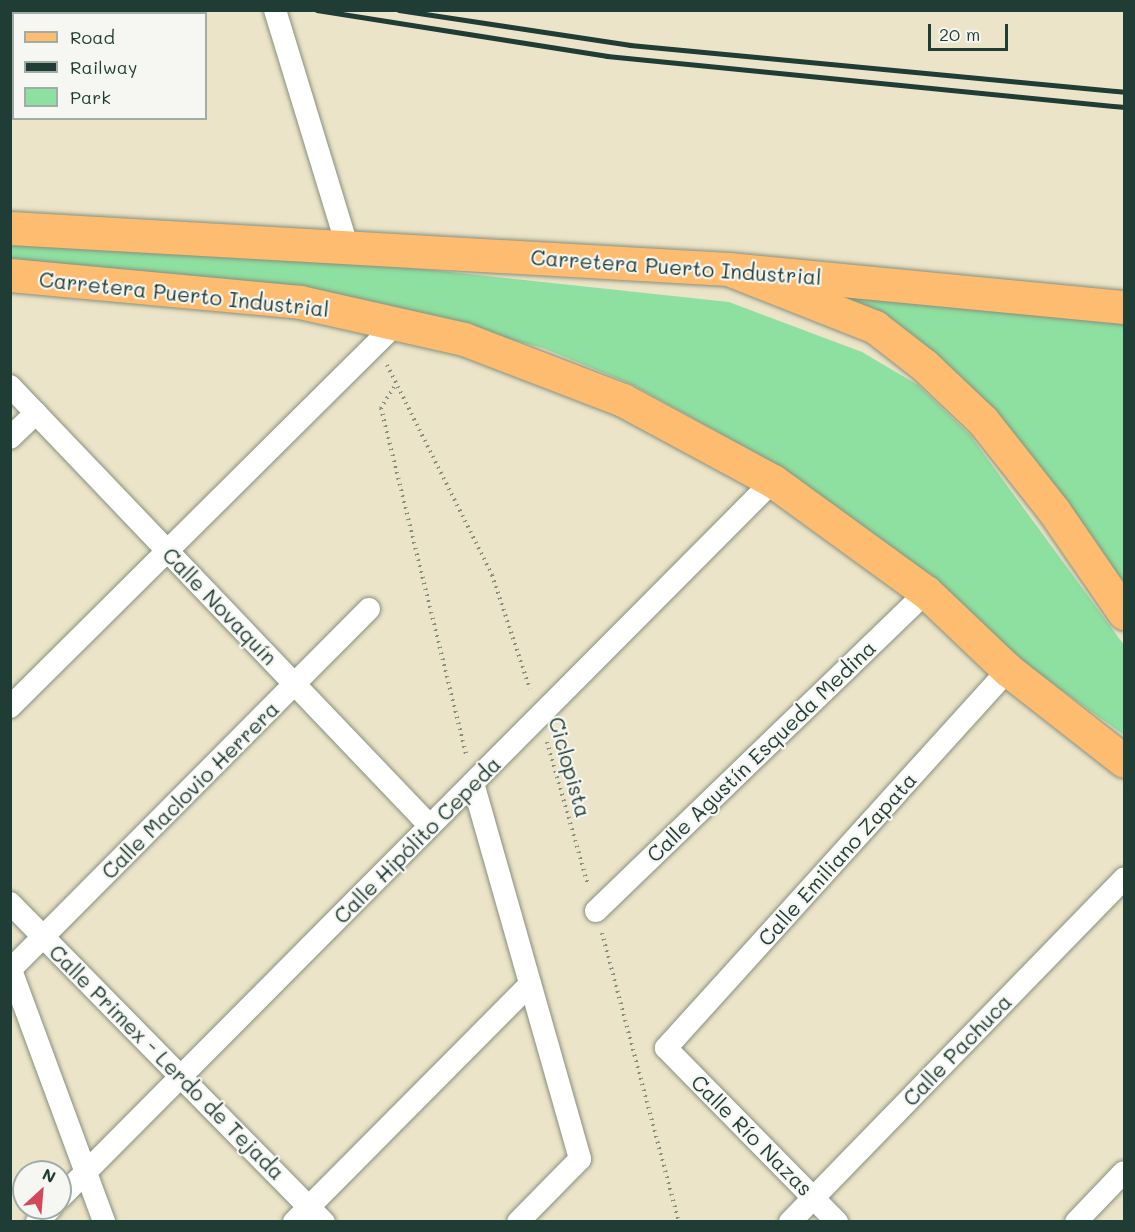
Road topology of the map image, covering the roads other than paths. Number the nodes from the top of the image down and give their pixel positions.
1 (275, 10) edge
2 (10, 228) edge
3 (347, 245) junction
4 (728, 269) junction
5 (10, 275) edge
6 (1125, 307) edge
7 (387, 332) junction
8 (10, 386) edge
9 (36, 413) junction
10 (10, 438) edge
11 (773, 481) junction
12 (168, 551) junction
13 (926, 592) junction
14 (369, 609) dead end
15 (1125, 613) edge
16 (1008, 670) junction
17 (294, 684) junction
18 (10, 707) edge
19 (1125, 761) edge
20 (473, 783) junction
21 (430, 826) junction
22 (1125, 879) edge
23 (10, 903) edge
24 (596, 910) road end
25 (44, 937) junction
26 (11, 970) edge
27 (530, 984) junction
28 (666, 1048) joint
29 (181, 1077) junction
30 (86, 1172) junction
31 (1125, 1172) edge
32 (72, 1186) edge
33 (813, 1198) junction
34 (309, 1216) edge
35 (104, 1221) edge
36 (518, 1221) edge
37 (790, 1221) edge
38 (837, 1221) edge
39 (1076, 1221) edge

1 - 3 street
2 - 3 main road, Carretera Puerto Industrial
3 - 4 main road, Carretera Puerto Industrial
4 - 6 main road, Carretera Puerto Industrial
4 - 15 main road
5 - 7 main road, Carretera Puerto Industrial
7 - 11 main road, Carretera Puerto Industrial
7 - 12 street
8 - 9 street, Calle Novaquín
9 - 10 street
9 - 12 street, Calle Novaquín
11 - 13 main road, Carretera Puerto Industrial
11 - 20 street, Calle Hipólito Cepeda
12 - 17 street, Calle Novaquín
12 - 18 street
13 - 16 main road, Carretera Puerto Industrial
13 - 24 street, Calle Agustín Esqueda Medina
14 - 17 street, Calle Maclovio Herrera
16 - 19 main road, Carretera Puerto Industrial
16 - 28 street, Calle Emiliano Zapata
17 - 21 street, Calle Novaquín
17 - 25 street, Calle Maclovio Herrera
20 - 21 street, Calle Hipólito Cepeda
20 - 27 street
21 - 29 street, Calle Hipólito Cepeda
22 - 33 street, Calle Pachuca
23 - 25 street, Calle Primex - Lerdo de Tejada
25 - 26 street, Calle Maclovio Herrera
25 - 29 street, Calle Primex - Lerdo de Tejada
26 - 30 street
27 - 34 street
27 - 36 street
28 - 33 street, Calle Río Nazas
29 - 30 street, Calle Hipólito Cepeda
29 - 34 street, Calle Primex - Lerdo de Tejada
30 - 32 street, Calle Hipólito Cepeda
30 - 35 street
31 - 39 street
33 - 37 street, Calle Pachuca
33 - 38 street, Calle Río Nazas

